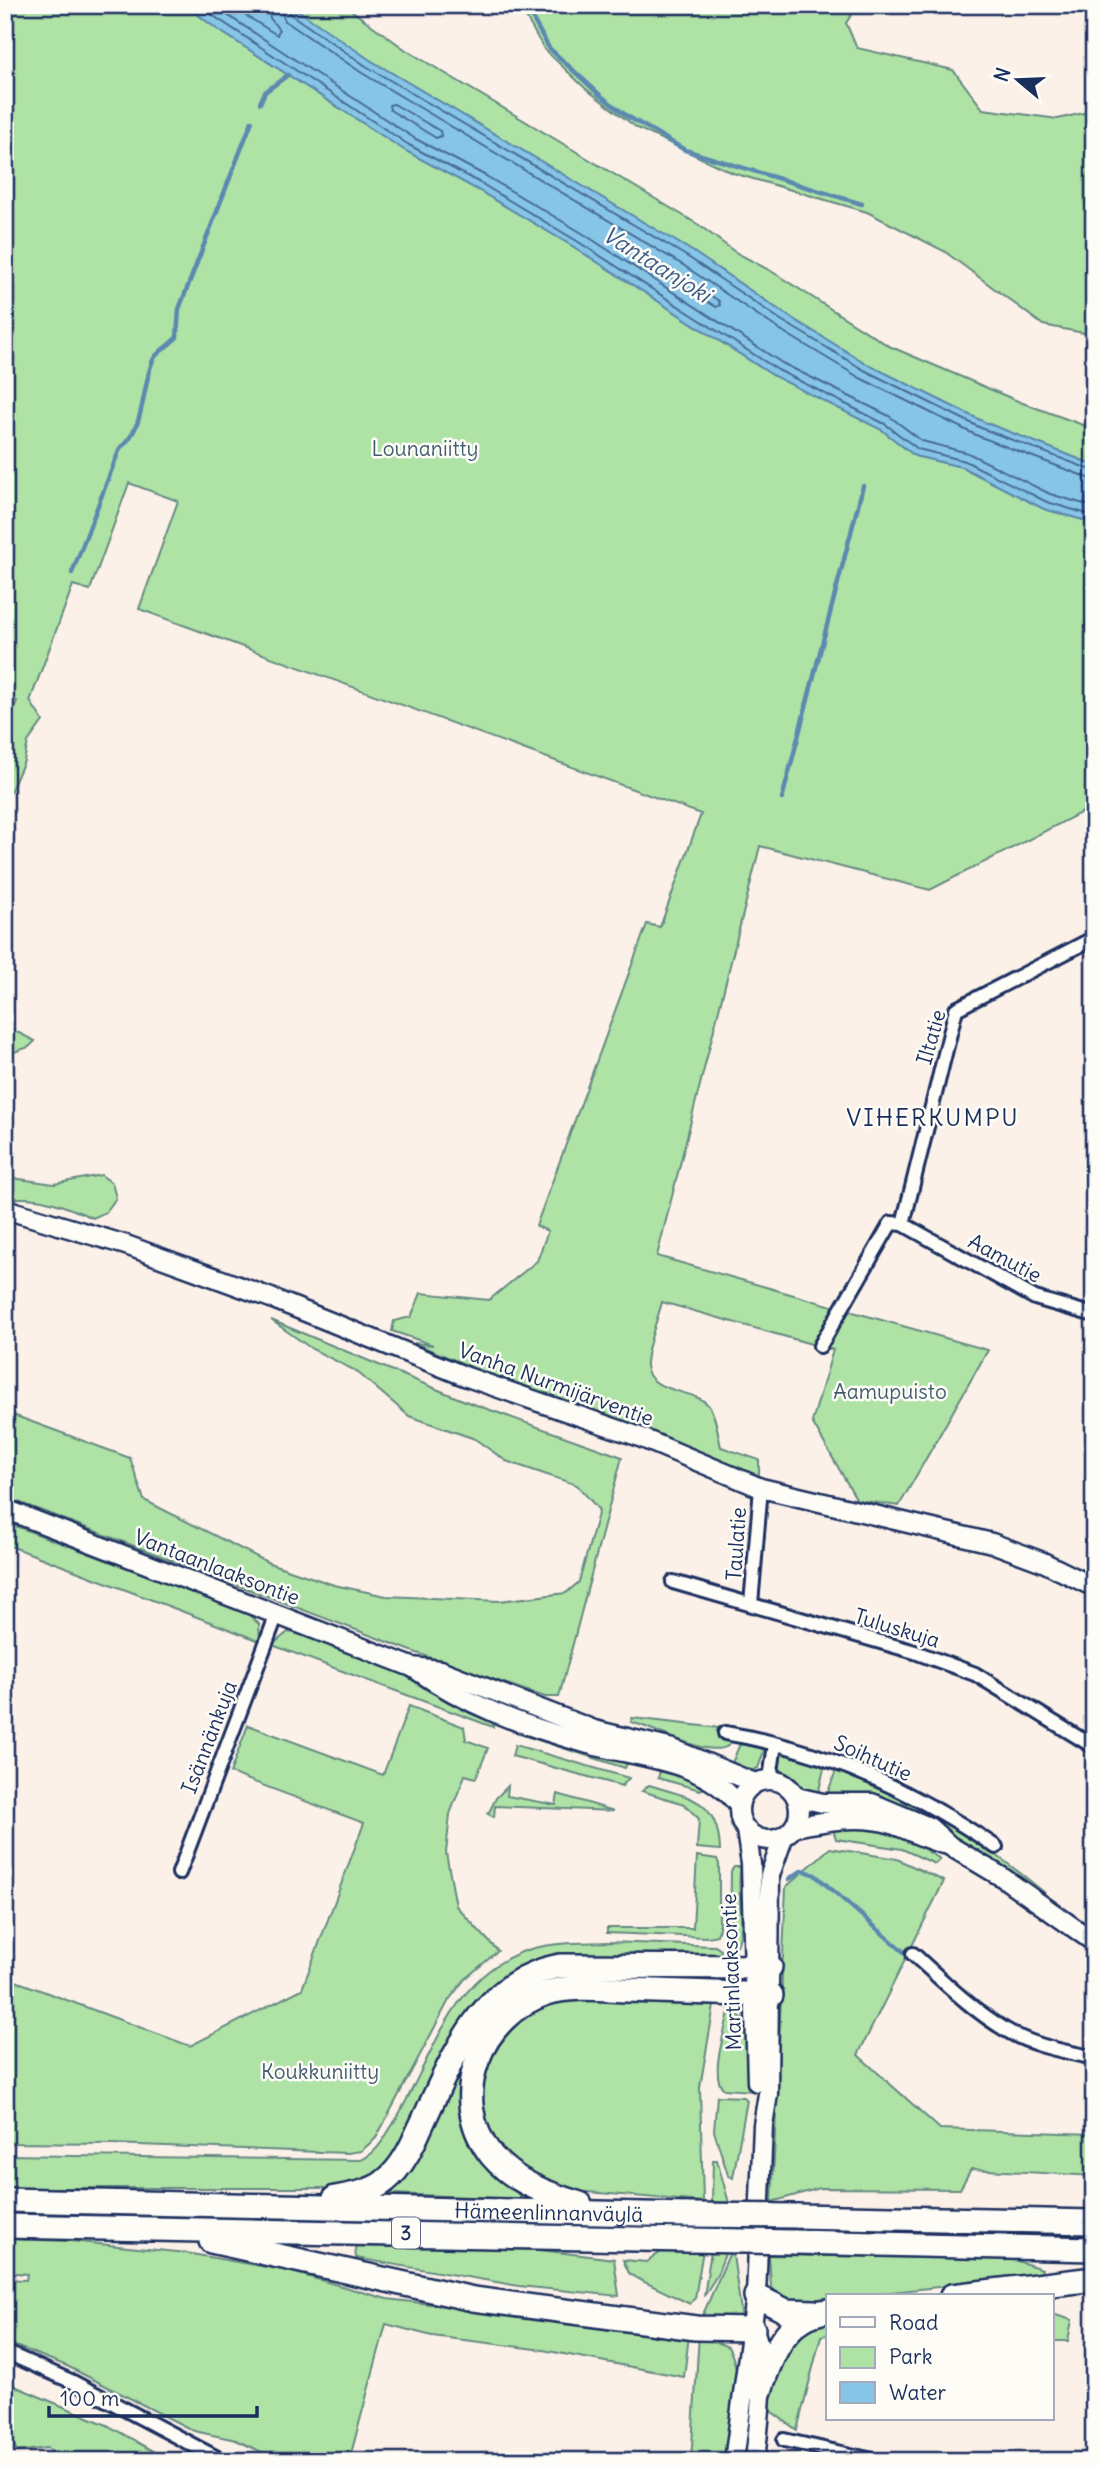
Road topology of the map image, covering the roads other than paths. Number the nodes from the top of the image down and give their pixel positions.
1 (1094, 938) edge
2 (5, 1209) edge
3 (904, 1224) junction
4 (1094, 1315) edge
5 (820, 1346) dead end
6 (761, 1489) junction
7 (5, 1509) edge
8 (673, 1582) dead end
9 (1094, 1587) edge
10 (751, 1604) junction
11 (277, 1614) junction
12 (412, 1667) junction
13 (724, 1733) dead end
14 (775, 1744) junction
15 (1094, 1747) edge
16 (762, 1781) junction
17 (796, 1797) junction
18 (739, 1806) junction
19 (746, 1830) junction
20 (788, 1833) junction
21 (950, 1846) junction
22 (996, 1847) dead end
23 (179, 1873) dead end
24 (1094, 1941) edge
25 (914, 1954) dead end
26 (762, 1967) junction
27 (762, 1995) junction
28 (1094, 2058) edge
29 (5, 2200) edge
30 (273, 2206) junction
31 (621, 2212) junction
32 (1094, 2222) edge
33 (5, 2226) edge
34 (124, 2229) junction
35 (1094, 2249) edge
36 (1094, 2280) edge
37 (970, 2294) edge
38 (756, 2296) junction
39 (821, 2311) edge
40 (752, 2329) junction
41 (5, 2352) edge
42 (760, 2391) junction
43 (784, 2440) dead end
44 (223, 2461) edge
45 (734, 2461) edge
46 (755, 2461) edge
47 (877, 2461) edge

1 - 3 street, Iltatie
2 - 6 main road, Vanha Nurmijärventie
3 - 4 street, Aamutie
3 - 5 street
6 - 9 main road, Vanha Nurmijärventie
6 - 10 street, Taulatie
7 - 11 main road, Vantaanlaaksontie
8 - 10 street, Tuluskuja
10 - 15 street, Tuluskuja
11 - 12 main road, Vantaanlaaksontie
11 - 23 street, Isännänkuja
12 - 16 main road, Vantaanlaaksontie
12 - 18 main road, Vantaanlaaksontie
13 - 14 street, Soihtutie
14 - 16 street
14 - 22 street, Soihtutie
16 - 17 main road
16 - 18 main road
17 - 20 main road
17 - 21 main road
18 - 19 main road
19 - 20 main road
19 - 26 main road, Martinlaaksontie
20 - 21 main road
20 - 26 main road, Martinlaaksontie
21 - 24 main road
25 - 28 street
26 - 27 main road, Martinlaaksontie
26 - 30 highway
27 - 31 highway
27 - 38 main road, Martinlaaksontie
29 - 30 highway, Hämeenlinnanväylä / 3
30 - 31 highway, Hämeenlinnanväylä / 3
31 - 32 highway, Hämeenlinnanväylä / 3, bridge
33 - 34 highway, Hämeenlinnanväylä / 3
34 - 35 highway, Hämeenlinnanväylä / 3, bridge
34 - 40 highway
36 - 37 highway
38 - 39 highway
38 - 40 main road, Martinlaaksontie
39 - 42 highway
40 - 42 main road, Martinlaaksontie
40 - 45 main road, Martinlaaksontie
41 - 44 street
42 - 46 main road, Martinlaaksontie
43 - 47 street

